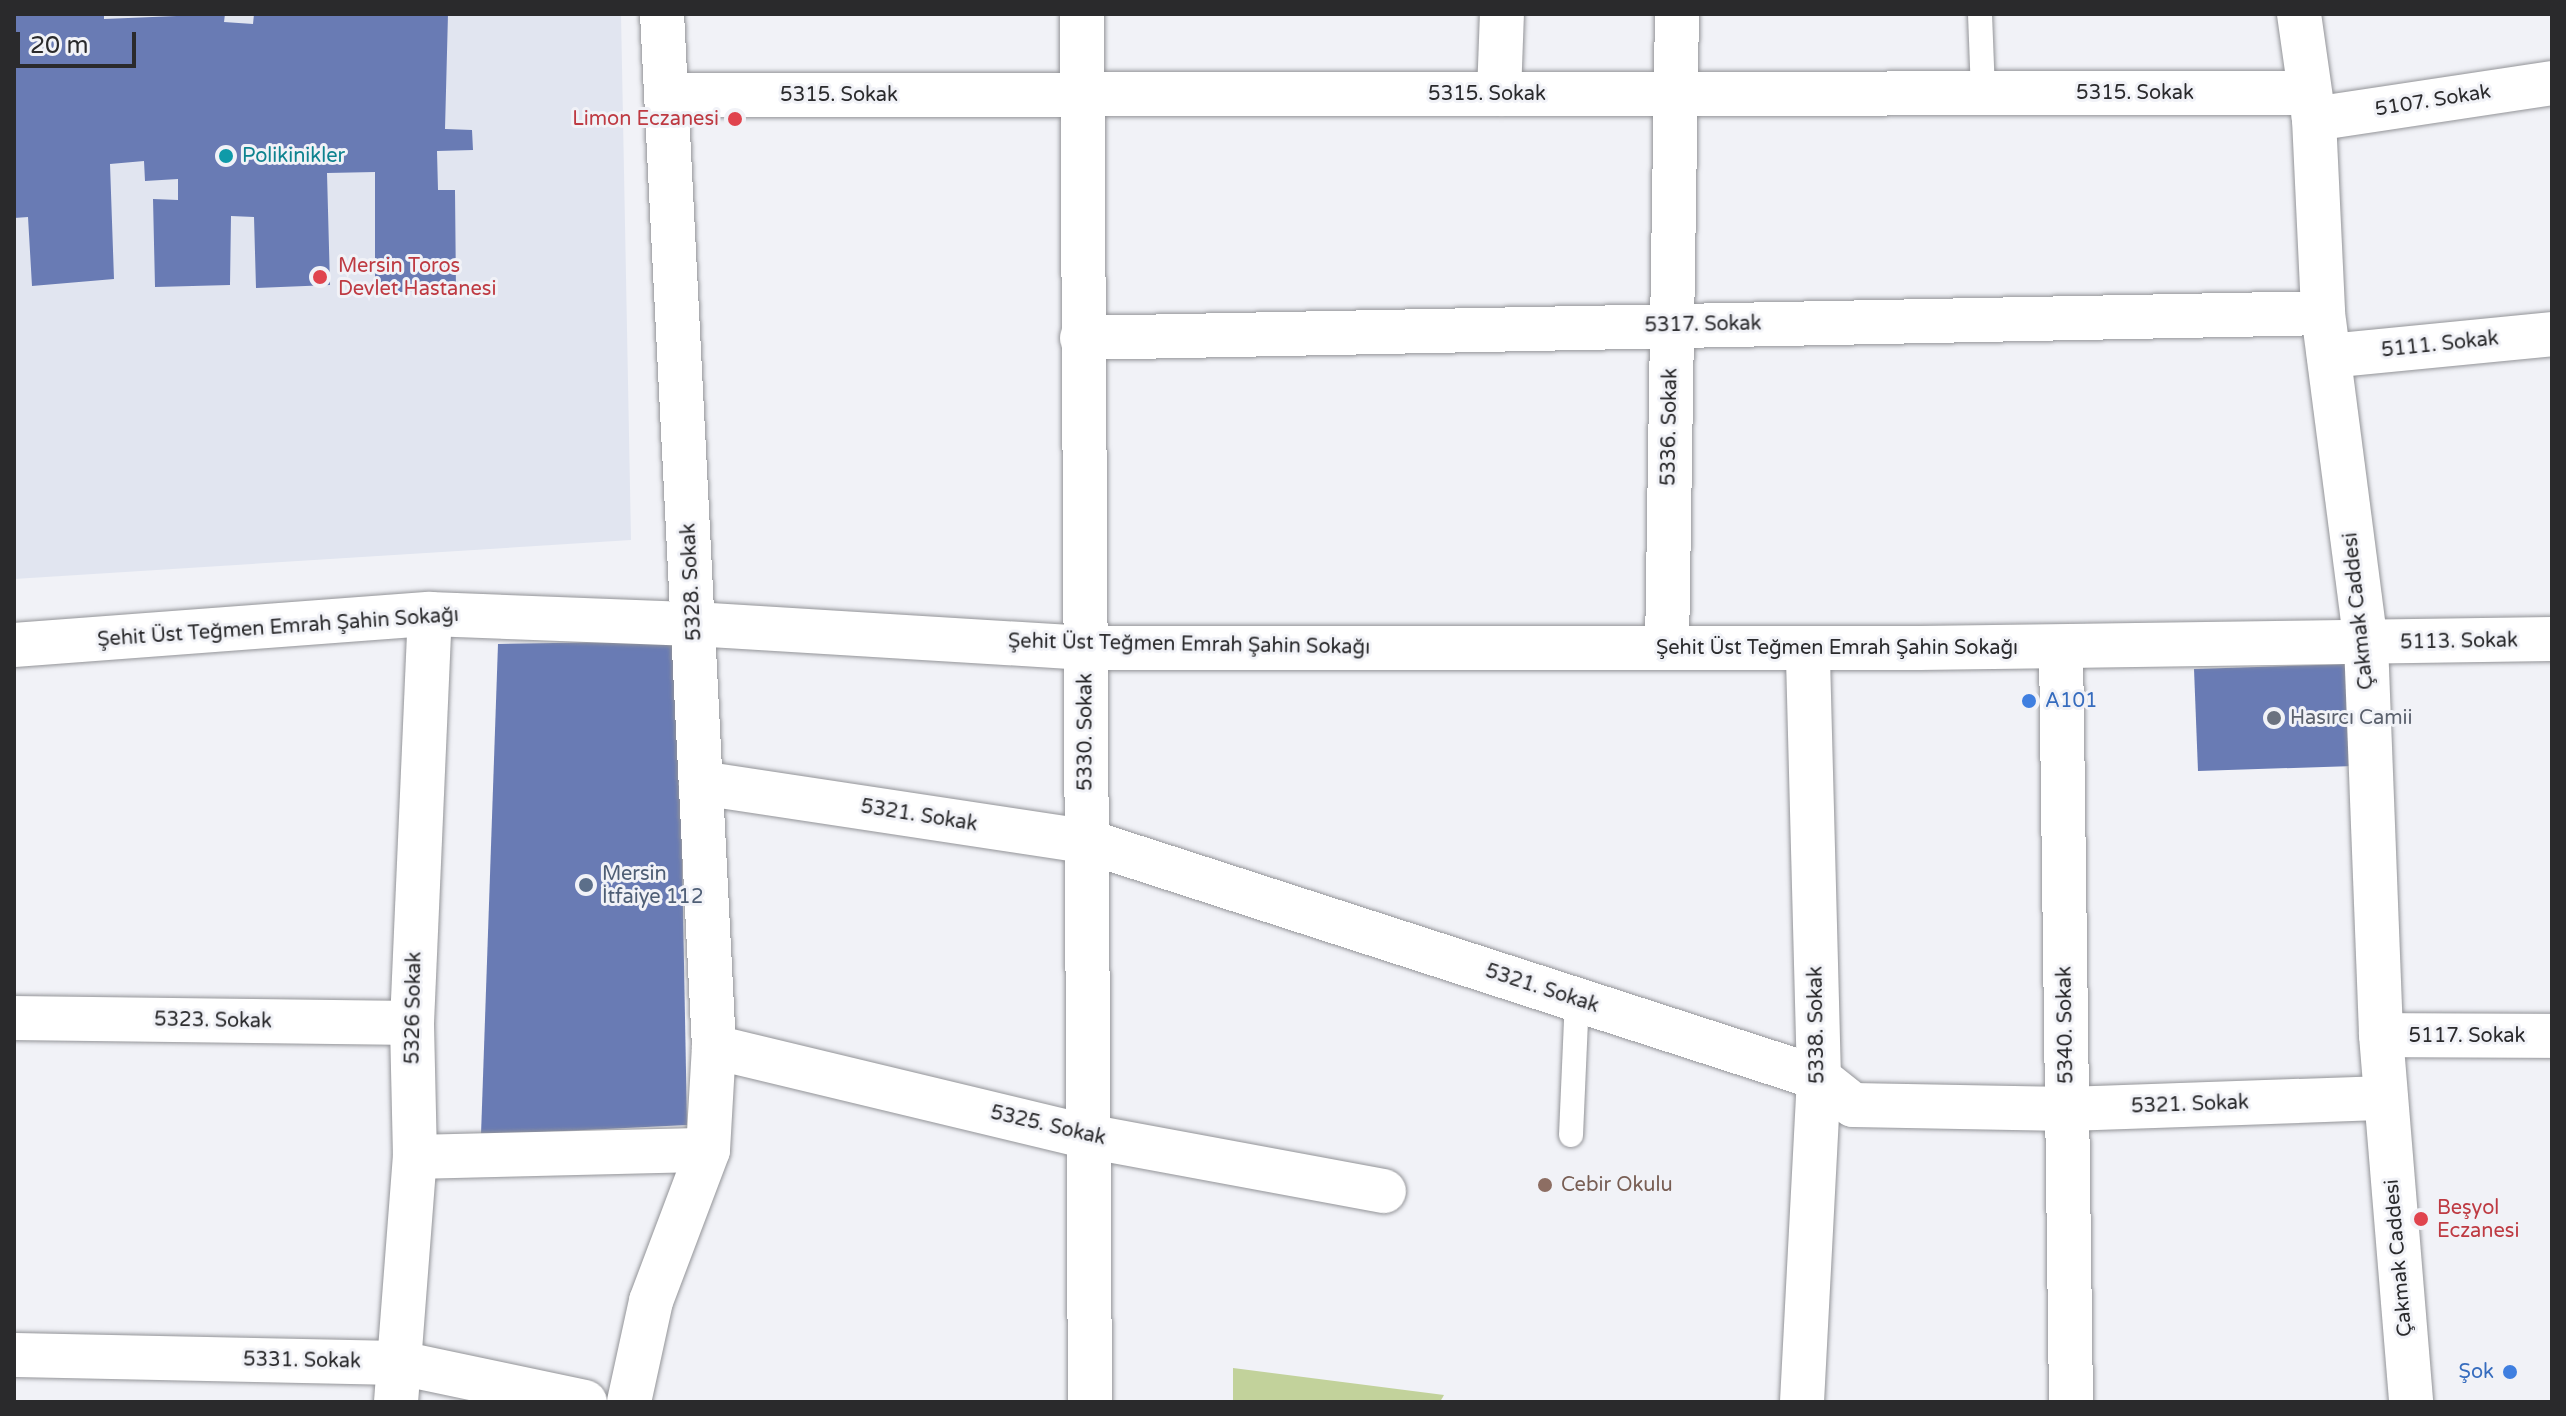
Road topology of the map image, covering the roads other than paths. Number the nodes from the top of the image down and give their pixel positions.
1 (662, 14) edge
2 (1082, 14) edge
3 (1502, 14) edge
4 (1677, 14) edge
5 (1980, 14) edge
6 (2299, 14) edge
7 (2552, 83) edge
8 (1983, 93) junction
9 (1499, 94) junction
10 (1675, 94) junction
11 (666, 95) junction
12 (1080, 95) junction
13 (2312, 106) junction
14 (2323, 313) junction
15 (1672, 326) junction
16 (2552, 334) edge
17 (1082, 338) junction
18 (2329, 356) junction
19 (430, 614) junction
20 (694, 624) junction
21 (2552, 639) edge
22 (2366, 643) junction
23 (14, 645) edge
24 (2061, 647) junction
25 (1086, 648) junction
26 (1667, 648) junction
27 (1808, 648) junction
28 (701, 783) junction
29 (1086, 841) junction
30 (1577, 1000) junction
31 (14, 1018) edge
32 (412, 1023) junction
33 (2381, 1035) junction
34 (2552, 1036) edge
35 (714, 1047) junction
36 (1819, 1078) junction
37 (2386, 1098) junction
38 (2067, 1109) junction
39 (1571, 1135) dead end
40 (1086, 1136) junction
41 (708, 1150) junction
42 (415, 1157) junction
43 (1384, 1191) dead end
44 (14, 1355) edge
45 (398, 1382) edge
46 (585, 1402) edge
47 (629, 1402) edge
48 (1090, 1402) edge
49 (1802, 1402) edge
50 (2071, 1402) edge
51 (2411, 1402) edge

1 - 11 street, 5328. Sokak
2 - 12 street, 5330. Sokak
3 - 9 street
4 - 10 street, 5336. Sokak
5 - 8 lane
6 - 13 street, Çakmak Caddesi
7 - 13 street, 5107. Sokak
8 - 10 street, 5315. Sokak
8 - 13 street, 5315. Sokak
9 - 10 street, 5315. Sokak
9 - 12 street, 5315. Sokak
10 - 15 street, 5336. Sokak
11 - 12 street, 5315. Sokak
11 - 20 street, 5328. Sokak
12 - 17 street, 5330. Sokak
13 - 14 street, Çakmak Caddesi
14 - 15 street, 5317. Sokak
14 - 18 street, Çakmak Caddesi
15 - 17 street, 5317. Sokak
15 - 26 street, 5336. Sokak
16 - 18 street, 5111. Sokak
17 - 25 street, 5330. Sokak
18 - 22 street, Çakmak Caddesi
19 - 20 street, Şehit Üst Teğmen Emrah Şahin Sokağı
19 - 23 street, Şehit Üst Teğmen Emrah Şahin Sokağı
19 - 32 street, 5326 Sokak
20 - 25 street, Şehit Üst Teğmen Emrah Şahin Sokağı
20 - 28 street, 5328. Sokak
21 - 22 street, 5113. Sokak
22 - 24 street, Şehit Üst Teğmen Emrah Şahin Sokağı
22 - 33 street, Çakmak Caddesi
24 - 27 street, Şehit Üst Teğmen Emrah Şahin Sokağı
24 - 38 street, 5340. Sokak
25 - 26 street, Şehit Üst Teğmen Emrah Şahin Sokağı
25 - 29 street, 5330. Sokak
26 - 27 street, Şehit Üst Teğmen Emrah Şahin Sokağı
27 - 36 street, 5338. Sokak
28 - 29 street, 5321. Sokak
28 - 35 street, 5328. Sokak
29 - 30 street, 5321. Sokak
29 - 40 street, 5330. Sokak
30 - 36 street, 5321. Sokak
30 - 39 lane
31 - 32 street, 5323. Sokak
32 - 42 street, 5326 Sokak
33 - 34 street, 5117. Sokak
33 - 37 street, Çakmak Caddesi
35 - 40 street, 5325. Sokak
35 - 41 street, 5328. Sokak
36 - 38 street, 5321. Sokak
36 - 49 street, 5338. Sokak
37 - 38 street, 5321. Sokak
37 - 51 street, Çakmak Caddesi
38 - 50 street, 5340. Sokak
40 - 43 street, 5325. Sokak
40 - 48 street, 5330. Sokak
41 - 42 street
41 - 47 street, 5328. Sokak
42 - 45 street, 5326 Sokak
44 - 45 street, 5331. Sokak
45 - 46 street, 5331. Sokak

